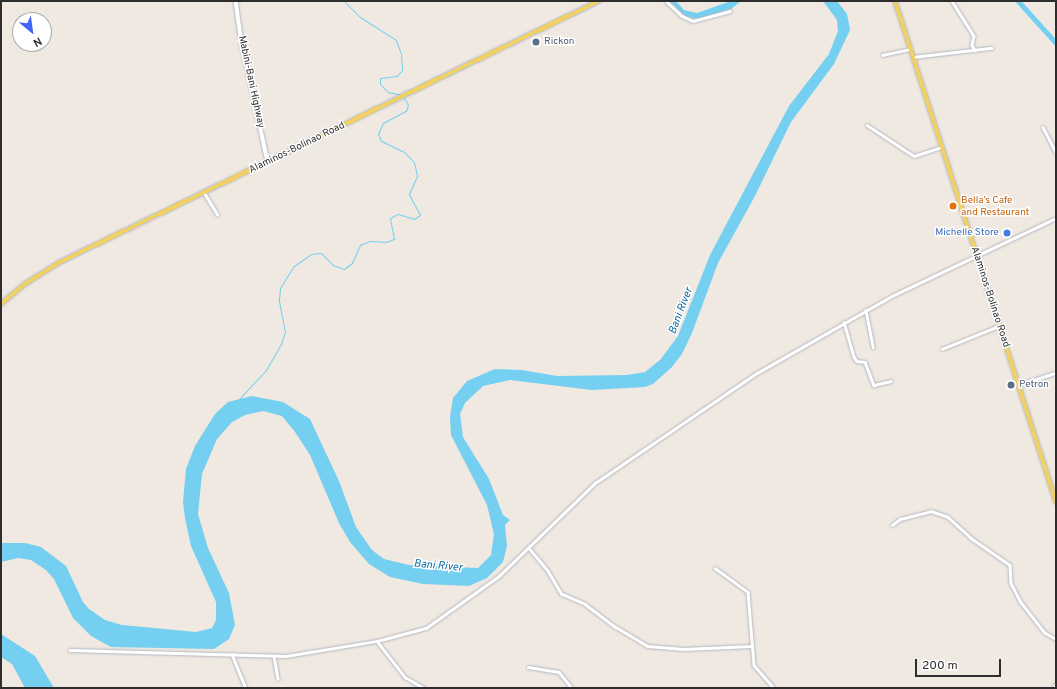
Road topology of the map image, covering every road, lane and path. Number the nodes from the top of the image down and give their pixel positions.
1 (236, 1) edge
2 (599, 1) edge
3 (666, 1) edge
4 (895, 1) edge
5 (952, 1) edge
6 (730, 11) dead end
7 (991, 48) dead end
8 (910, 49) junction
9 (975, 50) junction
10 (882, 56) dead end
11 (912, 57) junction
12 (867, 125) dead end
13 (1043, 127) dead end
14 (942, 147) junction
15 (1056, 152) edge
16 (268, 162) junction
17 (204, 192) junction
18 (217, 214) dead end
19 (1056, 218) edge
20 (977, 256) junction
21 (1, 304) edge
22 (866, 310) junction
23 (844, 322) junction
24 (999, 326) junction
25 (874, 347) dead end
26 (942, 349) dead end
27 (1056, 373) edge
28 (891, 381) dead end
29 (1018, 385) junction
30 (1056, 502) edge
31 (892, 525) dead end
32 (529, 548) junction
33 (714, 568) dead end
34 (1056, 639) edge
35 (377, 641) junction
36 (752, 646) junction
37 (70, 650) dead end
38 (232, 654) junction
39 (274, 656) junction
40 (528, 667) dead end
41 (278, 679) dead end
42 (1056, 684) edge
43 (246, 688) edge
44 (424, 688) edge
45 (572, 688) edge
46 (774, 688) edge
47 (1053, 688) edge

1 - 16 main road, Mabini-Bani Highway
2 - 16 main road, Alaminos-Bolinao Road
3 - 6 street
4 - 8 main road, Alaminos-Bolinao Road
5 - 9 street
7 - 9 street
8 - 10 street
8 - 11 main road, Alaminos-Bolinao Road
9 - 11 street
11 - 14 main road, Alaminos-Bolinao Road
12 - 14 street
13 - 15 street
14 - 20 main road, Alaminos-Bolinao Road
16 - 17 main road, Alaminos-Bolinao Road
17 - 18 street
17 - 21 main road, Alaminos-Bolinao Road
19 - 20 street
20 - 22 street
20 - 24 main road, Alaminos-Bolinao Road
22 - 23 street
22 - 25 street
23 - 28 street
23 - 32 street
24 - 26 street
24 - 29 main road, Alaminos-Bolinao Road
27 - 29 street
29 - 30 main road, Alaminos-Bolinao Road
31 - 34 street
32 - 35 street
32 - 36 street
33 - 36 street
35 - 39 street
35 - 44 street
36 - 46 street
37 - 38 street
38 - 39 street
38 - 43 street
39 - 41 street
40 - 45 street
42 - 47 street

